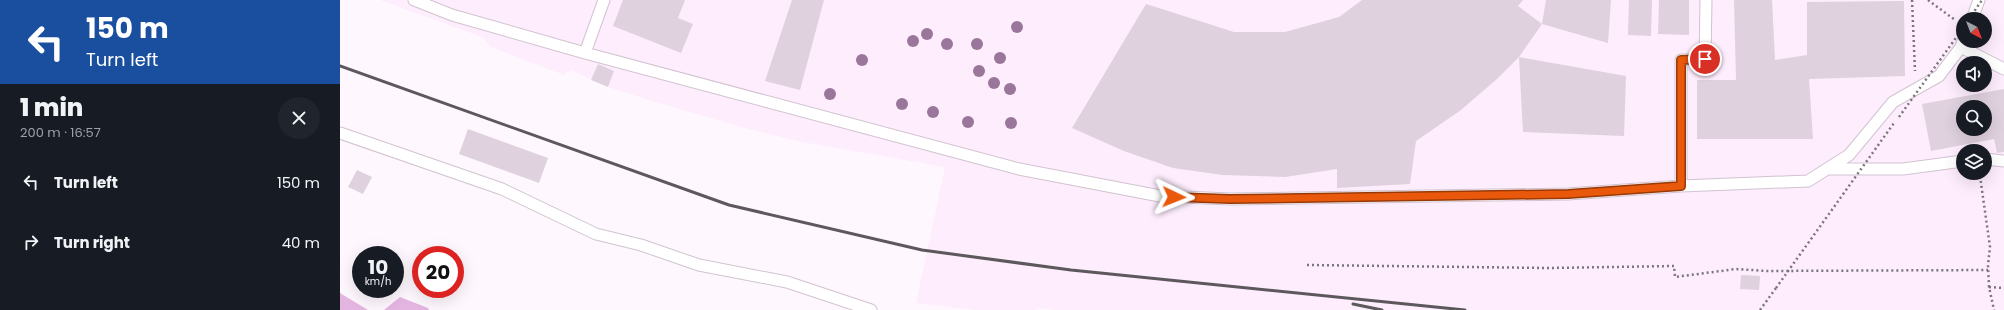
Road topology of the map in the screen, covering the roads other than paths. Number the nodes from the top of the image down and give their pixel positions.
1 (414, 0) edge
2 (604, 0) edge
3 (1706, 0) edge
4 (1980, 0) edge
5 (1974, 12) edge
6 (1959, 48) edge
7 (1969, 48) edge
8 (585, 53) junction
9 (2004, 69) edge
10 (340, 133) edge
11 (1992, 160) edge
12 (2004, 161) edge
13 (1956, 162) edge
14 (1827, 169) junction
15 (1681, 186) junction
16 (871, 310) edge

1 - 8 lane
2 - 8 lane
3 - 15 lane
4 - 5 lane
6 - 14 lane
7 - 9 lane
8 - 15 lane
10 - 16 lane
11 - 12 lane
13 - 14 lane
14 - 15 lane

